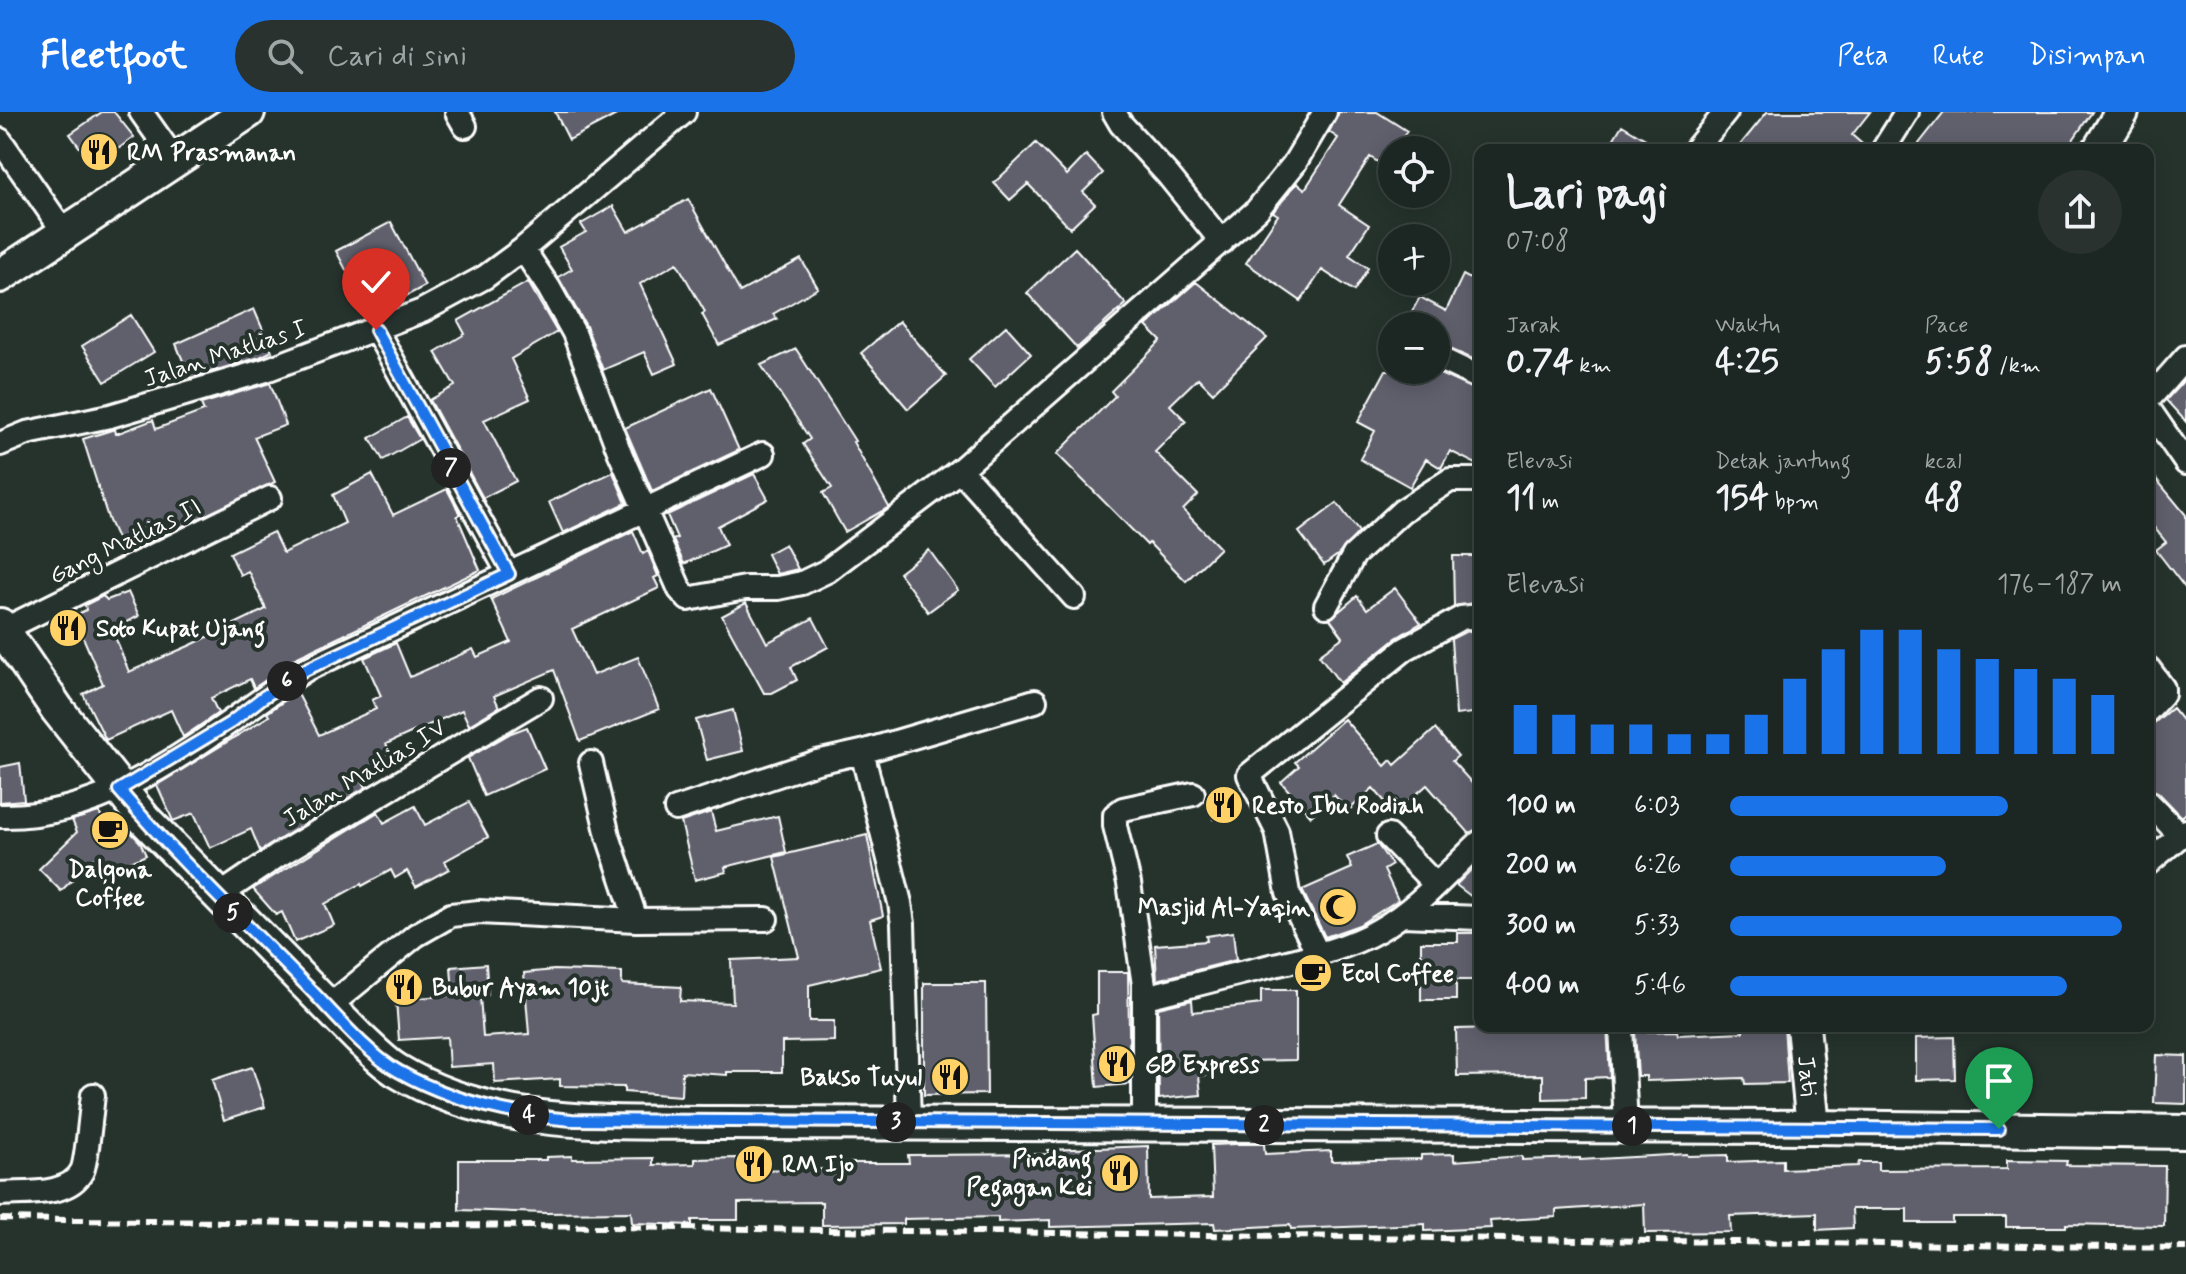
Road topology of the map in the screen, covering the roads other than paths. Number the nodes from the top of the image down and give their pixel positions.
1 (141, 112) edge
2 (248, 112) edge
3 (684, 112) edge
4 (1114, 112) edge
5 (1325, 112) edge
6 (1726, 112) edge
7 (1907, 112) edge
8 (2122, 112) edge
9 (0, 140) edge
10 (1700, 144) edge
11 (1887, 144) edge
12 (2103, 144) edge
13 (175, 160) junction
14 (64, 232) junction
15 (1222, 242) junction
16 (523, 249) junction
17 (0, 276) edge
18 (376, 330) junction
19 (2186, 357) edge
20 (1450, 364) edge
21 (1474, 375) edge
22 (2154, 393) edge
23 (2154, 417) edge
24 (0, 444) edge
25 (763, 454) dead end
26 (2186, 463) edge
27 (960, 470) junction
28 (1474, 480) edge
29 (270, 498) dead end
30 (644, 510) junction
31 (509, 574) junction
32 (1074, 597) dead end
33 (1326, 606) dead end
34 (1474, 617) edge
35 (2, 627) edge
36 (2154, 676) edge
37 (541, 698) dead end
38 (1035, 701) dead end
39 (2154, 704) edge
40 (862, 752) junction
41 (591, 763) dead end
42 (119, 790) junction
43 (1193, 794) dead end
44 (2154, 807) edge
45 (676, 809) dead end
46 (0, 816) edge
47 (2183, 833) edge
48 (1388, 836) dead end
49 (1474, 848) edge
50 (2154, 858) edge
51 (1435, 884) junction
52 (217, 897) junction
53 (1402, 915) junction
54 (1474, 918) edge
55 (766, 919) dead end
56 (636, 920) junction
57 (1318, 954) junction
58 (1145, 997) junction
59 (328, 1007) junction
60 (1621, 1032) edge
61 (1804, 1032) edge
62 (93, 1095) dead end
63 (909, 1122) junction
64 (1144, 1124) junction
65 (1626, 1126) junction
66 (1813, 1127) junction
67 (2186, 1132) edge
68 (0, 1194) edge

1 - 13 street
2 - 13 street
3 - 16 street, Jalan Matlias I
4 - 15 street
5 - 15 street
6 - 10 street
7 - 11 street
8 - 12 street
9 - 14 street
13 - 14 street
14 - 17 street
15 - 27 street
16 - 18 street, Jalan Matlias I
16 - 30 street
18 - 24 street, Jalan Matlias I
18 - 31 street
19 - 22 street
20 - 21 street
23 - 26 street
25 - 30 street
27 - 30 street
27 - 32 street
28 - 33 street
29 - 35 street, Gang Matlias II
30 - 31 street
31 - 42 street
34 - 57 street
35 - 42 street
36 - 39 street
37 - 52 street, Jalan Matlias IV
38 - 40 street
40 - 45 street
40 - 63 street
41 - 56 street
42 - 46 street
42 - 52 street
43 - 58 street
44 - 47 street
47 - 50 street
48 - 51 street
49 - 51 street
51 - 53 street
52 - 59 street
53 - 54 street
53 - 57 street
55 - 56 street
56 - 59 street
57 - 58 street
58 - 64 street
59 - 63 street
60 - 65 street
61 - 66 street, Jati
62 - 68 street
63 - 64 street
64 - 65 street
65 - 66 street
66 - 67 street

